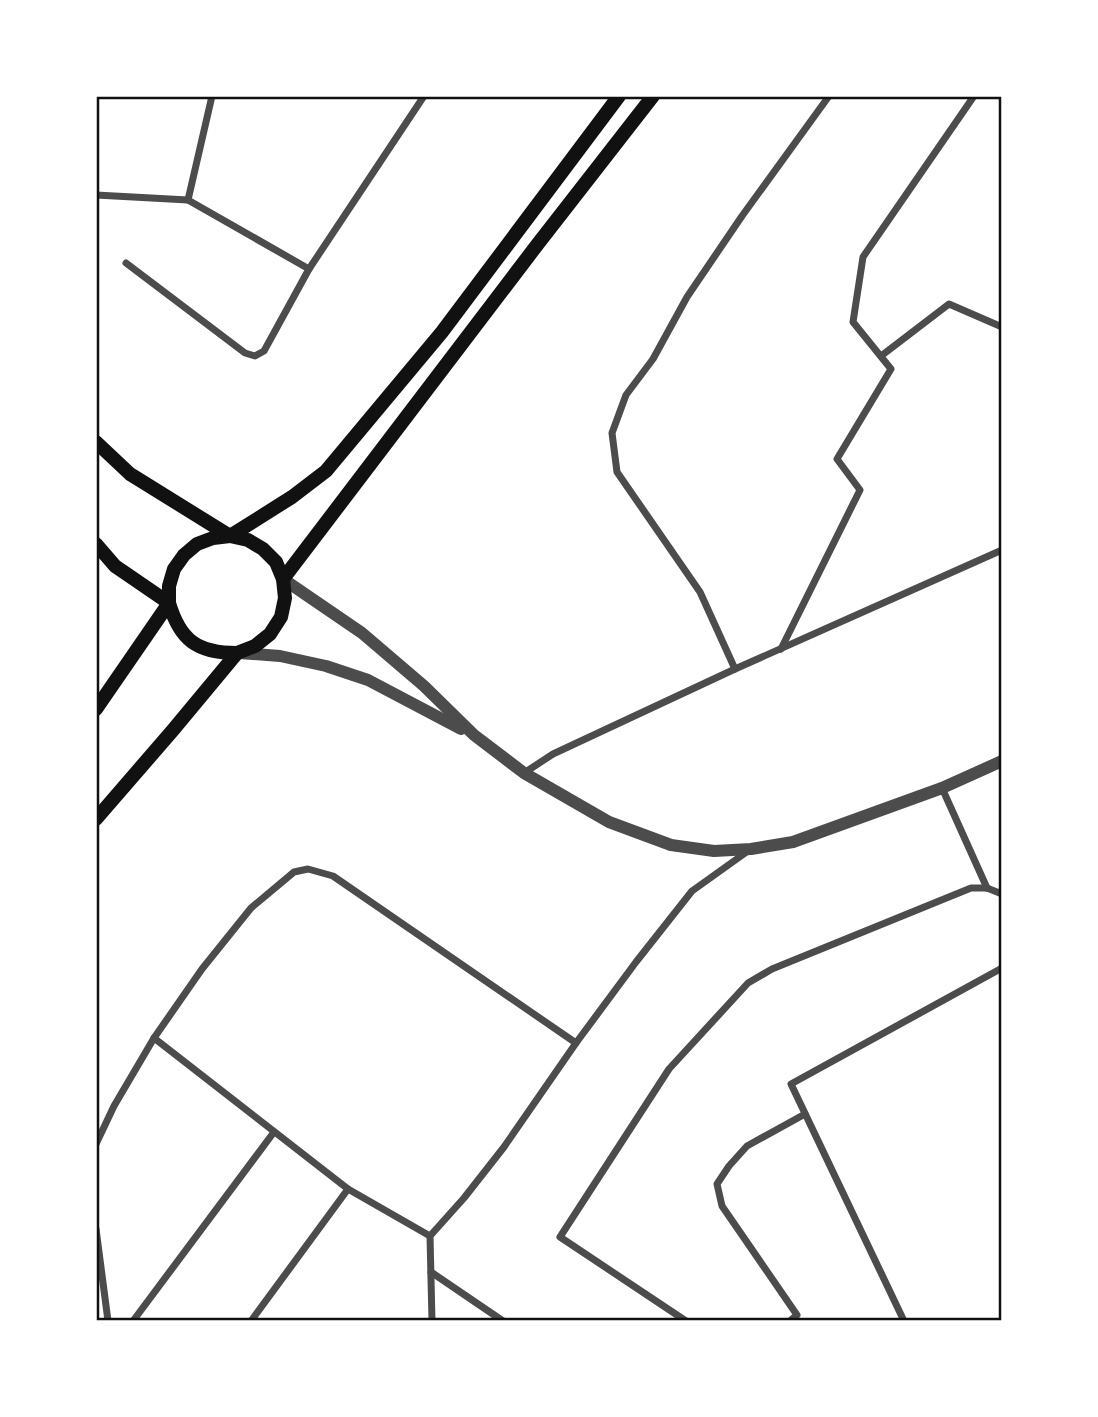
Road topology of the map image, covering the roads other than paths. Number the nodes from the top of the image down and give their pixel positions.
1 (212, 96) edge
2 (424, 96) edge
3 (619, 96) edge
4 (653, 96) edge
5 (829, 96) edge
6 (974, 96) edge
7 (96, 195) edge
8 (188, 200) junction
9 (126, 263) dead end
10 (309, 269) junction
11 (1002, 327) edge
12 (881, 356) junction
13 (96, 442) edge
14 (230, 536) junction
15 (96, 544) edge
16 (1002, 550) edge
17 (283, 579) junction
18 (169, 603) junction
19 (781, 649) junction
20 (237, 653) junction
21 (735, 669) junction
22 (96, 709) edge
23 (474, 735) junction
24 (1002, 761) edge
25 (524, 773) junction
26 (942, 788) junction
27 (96, 819) edge
28 (751, 849) junction
29 (987, 888) junction
30 (1002, 894) edge
31 (1002, 968) edge
32 (154, 1038) junction
33 (576, 1043) junction
34 (805, 1114) junction
35 (274, 1132) junction
36 (96, 1144) edge
37 (348, 1189) junction
38 (96, 1229) edge
39 (430, 1236) junction
40 (431, 1272) junction
41 (108, 1321) edge
42 (133, 1321) edge
43 (251, 1321) edge
44 (432, 1321) edge
45 (503, 1321) edge
46 (686, 1321) edge
47 (790, 1321) edge
48 (904, 1321) edge

1 - 8 street
2 - 10 street
3 - 14 main road
4 - 17 main road
5 - 21 street
6 - 12 street
7 - 8 street
8 - 10 street
9 - 10 street
11 - 12 street
12 - 19 street
13 - 14 main road
14 - 17 main road
14 - 18 main road
15 - 18 main road
16 - 19 street
17 - 20 main road
17 - 23 street
18 - 20 main road
18 - 22 main road
19 - 21 street
20 - 23 street
20 - 27 main road
21 - 25 street
23 - 25 street
24 - 26 street
25 - 28 street
26 - 28 street
26 - 29 street
28 - 33 street
29 - 30 street
29 - 46 street
31 - 34 street
32 - 33 street
32 - 35 street
32 - 36 street
33 - 39 street
34 - 47 street
34 - 48 street
35 - 37 street
35 - 42 street
37 - 39 street
37 - 43 street
38 - 41 street
39 - 40 street
40 - 44 street
40 - 45 street

